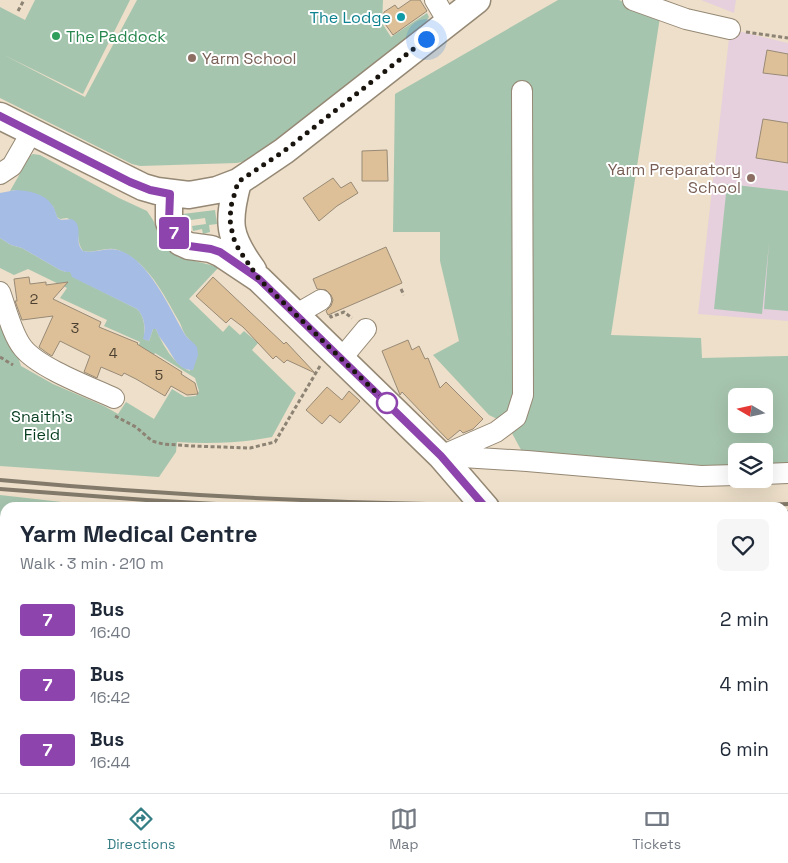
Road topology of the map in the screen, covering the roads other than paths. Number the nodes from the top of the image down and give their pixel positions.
1 (435, 0) edge
2 (477, 0) edge
3 (634, 0) edge
4 (448, 22) junction
5 (730, 29) road end
6 (522, 91) dead end
7 (0, 116) edge
8 (31, 133) junction
9 (0, 174) edge
10 (238, 182) junction
11 (170, 194) junction
12 (259, 279) junction
13 (0, 292) edge
14 (326, 308) road end
15 (296, 315) junction
16 (366, 329) dead end
17 (331, 361) junction
18 (113, 406) road end
19 (441, 456) junction
20 (788, 473) edge
21 (773, 474) edge
22 (728, 475) edge
23 (481, 502) edge

1 - 4 street
2 - 4 main road
3 - 5 street
4 - 10 main road
6 - 19 street
7 - 8 main road
8 - 9 street
8 - 11 main road
10 - 11 main road
10 - 12 main road
11 - 12 main road
12 - 15 main road
13 - 18 street
14 - 15 street
15 - 17 main road
16 - 17 street
17 - 19 main road
19 - 22 street
19 - 23 main road
20 - 21 street

